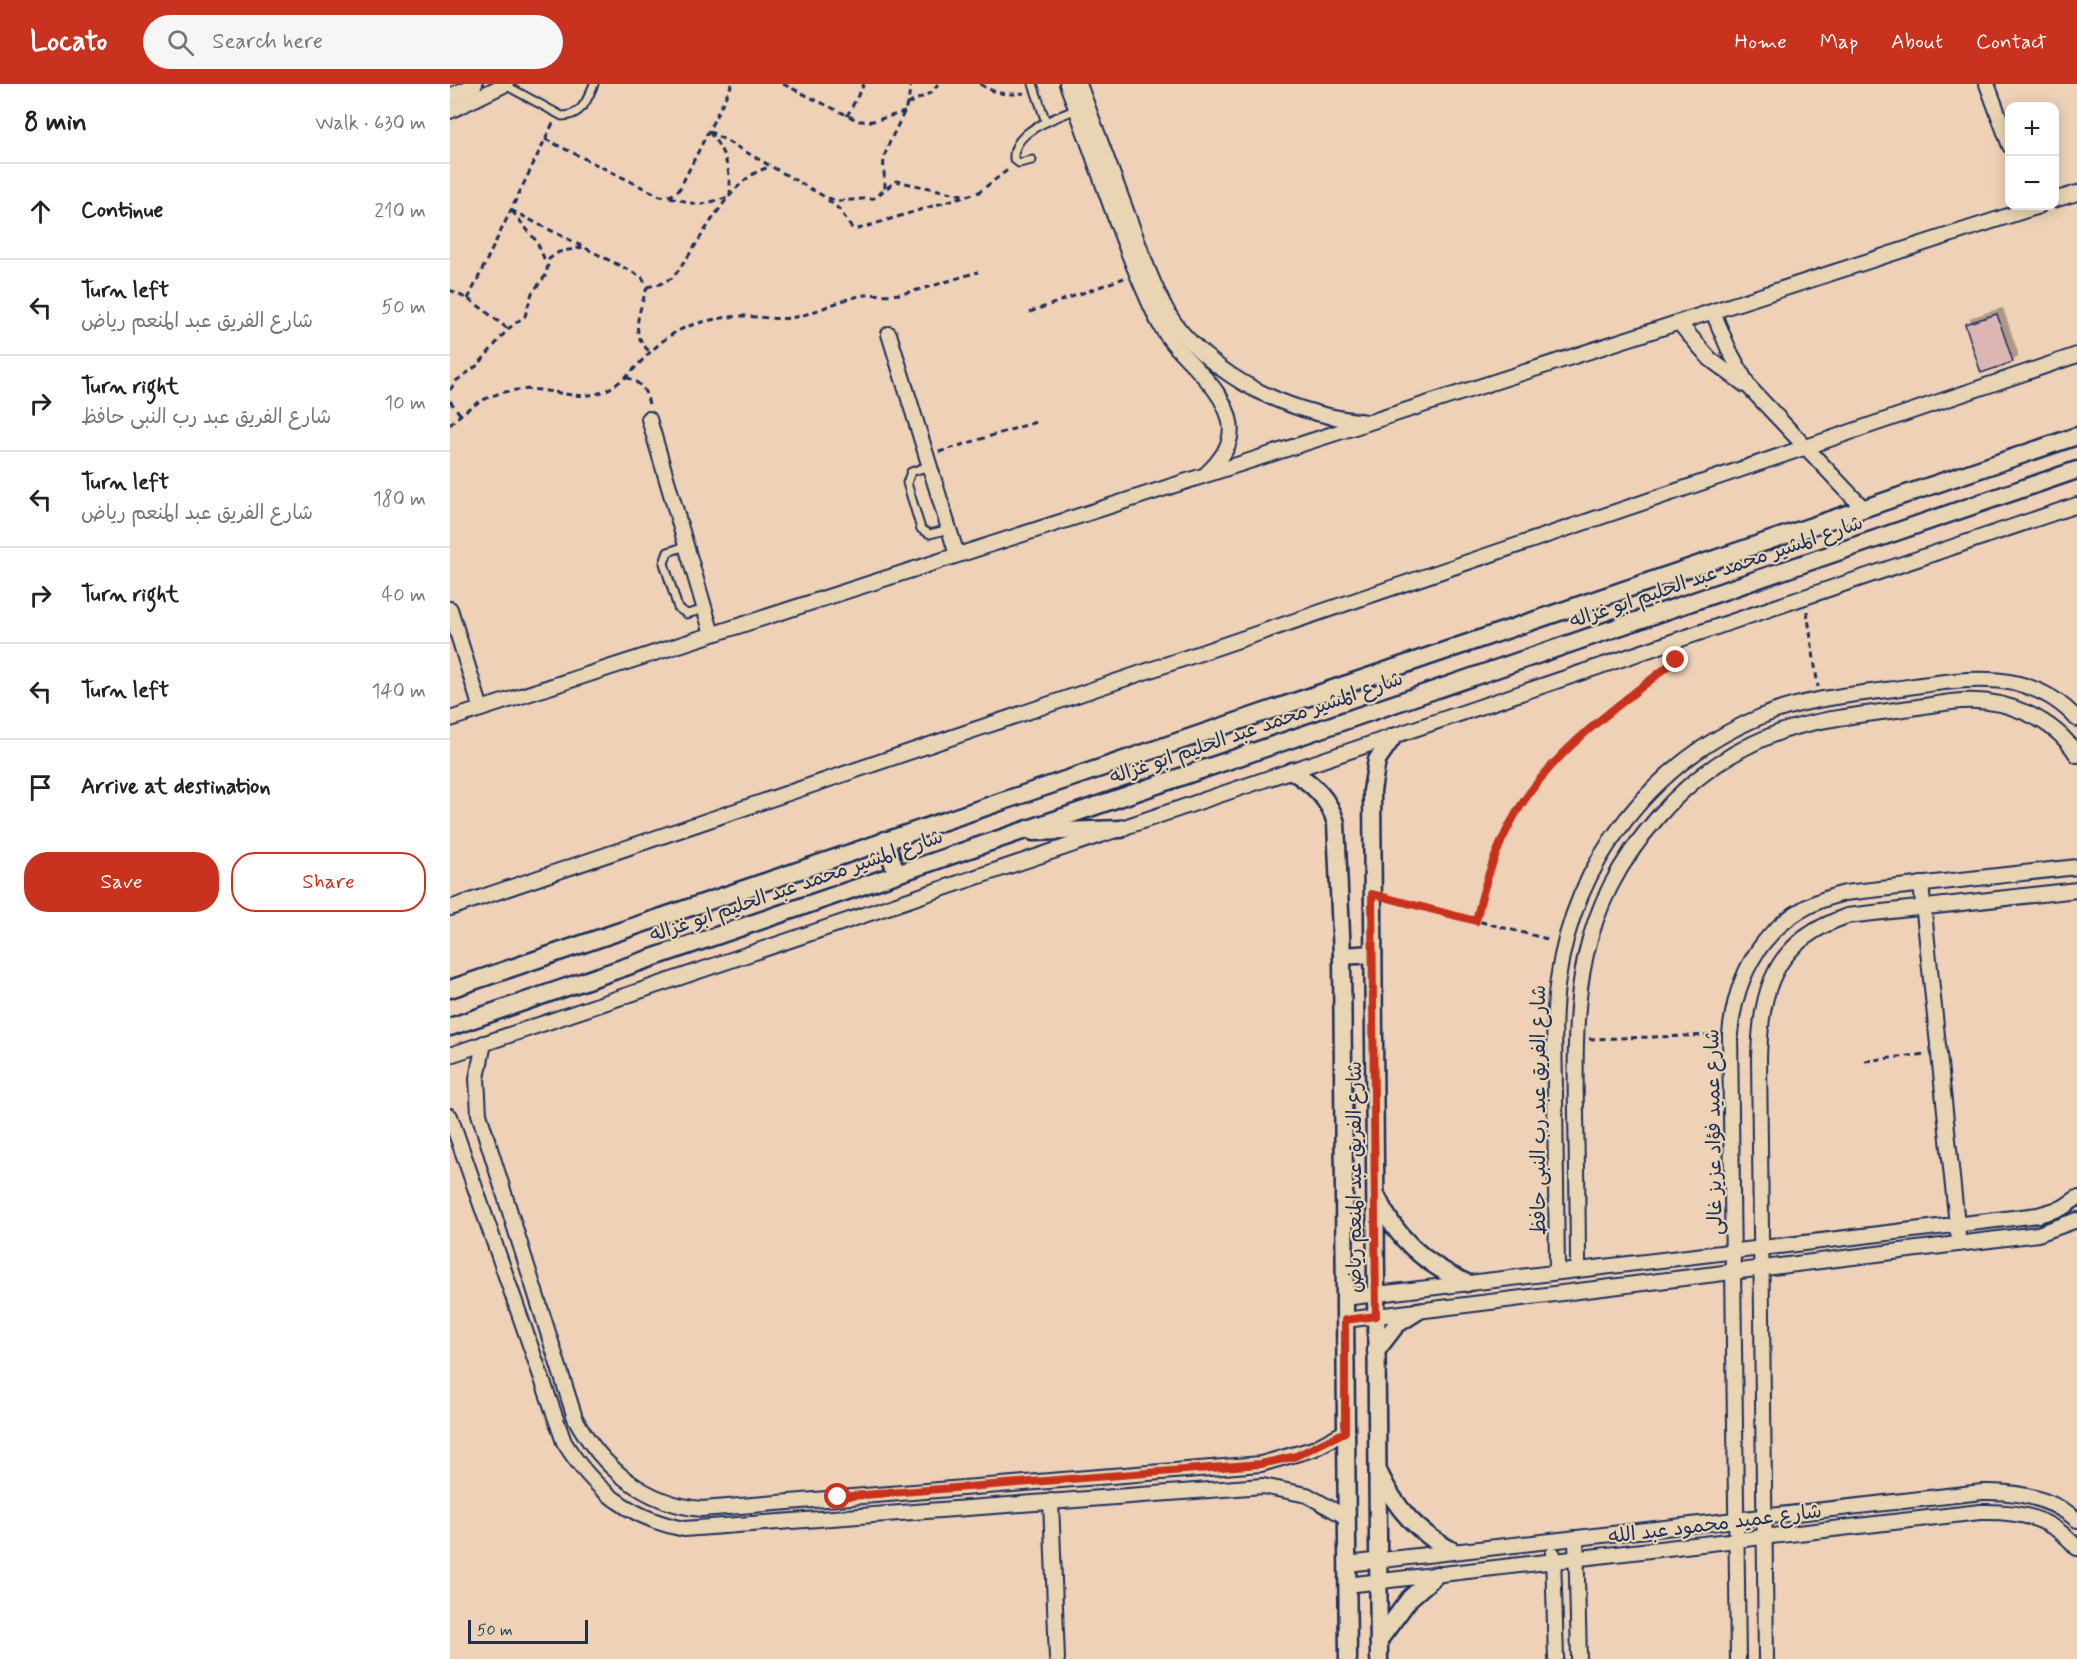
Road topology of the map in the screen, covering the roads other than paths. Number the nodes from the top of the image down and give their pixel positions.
1 (475, 84) edge
2 (506, 84) edge
3 (594, 84) edge
4 (1067, 84) edge
5 (1079, 84) edge
6 (1987, 84) edge
7 (1034, 87) edge
8 (450, 96) edge
9 (1077, 109) junction
10 (450, 111) edge
11 (1046, 122) junction
12 (2005, 133) edge
13 (1032, 160) dead end
14 (2077, 193) edge
15 (2059, 199) edge
16 (2021, 210) edge
17 (1713, 312) junction
18 (1679, 322) junction
19 (889, 334) dead end
20 (2077, 355) edge
21 (1749, 387) junction
22 (650, 419) road end
23 (1372, 423) junction
24 (2077, 436) edge
25 (1806, 446) junction
26 (928, 461) junction
27 (2077, 470) edge
28 (1204, 475) junction
29 (2077, 505) edge
30 (1864, 509) junction
31 (949, 529) junction
32 (686, 546) junction
33 (957, 555) junction
34 (450, 609) edge
35 (705, 609) junction
36 (712, 634) junction
37 (481, 709) junction
38 (450, 719) edge
39 (2077, 719) edge
40 (1393, 737) junction
41 (2077, 754) edge
42 (1292, 771) junction
43 (1120, 829) junction
44 (1014, 832) junction
45 (885, 840) junction
46 (2077, 867) edge
47 (896, 872) junction
48 (1921, 884) junction
49 (2077, 890) edge
50 (450, 908) edge
51 (1924, 908) junction
52 (1373, 954) junction
53 (1342, 956) junction
54 (450, 989) edge
55 (450, 1027) edge
56 (484, 1043) junction
57 (450, 1055) edge
58 (450, 1116) edge
59 (1375, 1190) junction
60 (2077, 1198) edge
61 (2077, 1220) edge
62 (1957, 1225) junction
63 (1959, 1244) junction
64 (1762, 1248) junction
65 (1734, 1251) junction
66 (1762, 1269) junction
67 (1578, 1270) junction
68 (1557, 1272) junction
69 (1734, 1272) junction
70 (1467, 1283) junction
71 (1376, 1294) junction
72 (1344, 1298) junction
73 (1418, 1311) junction
74 (1376, 1316) junction
75 (1345, 1320) junction
76 (1376, 1351) junction
77 (1345, 1432) junction
78 (1377, 1470) junction
79 (636, 1488) junction
80 (951, 1488) junction
81 (1051, 1502) junction
82 (623, 1507) junction
83 (952, 1509) junction
84 (1764, 1516) junction
85 (1346, 1517) junction
86 (1737, 1520) junction
87 (2077, 1520) edge
88 (1765, 1536) junction
89 (1576, 1538) junction
90 (1737, 1539) junction
91 (1554, 1540) junction
92 (2077, 1548) edge
93 (1453, 1551) junction
94 (1576, 1558) junction
95 (1378, 1560) junction
96 (1553, 1561) junction
97 (1347, 1564) junction
98 (1436, 1575) junction
99 (1378, 1582) junction
100 (1347, 1585) junction
101 (1378, 1641) junction
102 (1057, 1659) edge
103 (1348, 1659) edge
104 (1379, 1659) edge
105 (1556, 1659) edge
106 (1579, 1659) edge
107 (1738, 1659) edge
108 (1766, 1659) edge

1 - 8 street
2 - 3 lane
2 - 10 street
4 - 9 street
5 - 23 street
6 - 12 street
7 - 11 lane
9 - 11 lane
9 - 28 street
11 - 13 lane
14 - 15 street
16 - 17 street
17 - 18 street
17 - 21 street
18 - 21 street
18 - 23 street
19 - 26 street
20 - 25 street
21 - 25 street
22 - 32 street
23 - 28 street
24 - 30 street, شارع المشير محمد عبد الحليم ابو غزاله
25 - 30 street
25 - 50 street
26 - 31 street
26 - 31 lane
27 - 44 street, شارع المشير محمد عبد الحليم ابو غزاله
28 - 33 street
29 - 40 street
30 - 45 street, شارع المشير محمد عبد الحليم ابو غزاله
31 - 33 street
32 - 35 street
32 - 35 lane
33 - 36 street
34 - 37 street
35 - 36 street
36 - 37 street
37 - 38 street
39 - 68 street, شارع الفريق عبد رب النبى حافظ
40 - 42 street
40 - 52 street, شارع الفريق عبد المنعم رياض
41 - 67 street, شارع الفريق عبد رب النبى حافظ
42 - 43 street
42 - 53 street, شارع الفريق عبد المنعم رياض
43 - 44 street
43 - 56 street
44 - 47 street, شارع المشير محمد عبد الحليم ابو غزاله
45 - 47 street
45 - 54 street, شارع المشير محمد عبد الحليم ابو غزاله
46 - 48 street, شارع عميد فؤاد عزيز غالى
47 - 55 street, شارع المشير محمد عبد الحليم ابو غزاله
48 - 51 street
48 - 65 street, شارع عميد فؤاد عزيز غالى
49 - 51 street
51 - 62 street
51 - 64 street
52 - 53 street
52 - 59 street, شارع الفريق عبد المنعم رياض
53 - 72 street, شارع الفريق عبد المنعم رياض
56 - 57 street
56 - 79 street
58 - 82 street
59 - 70 street
59 - 71 street, شارع الفريق عبد المنعم رياض
60 - 62 street
61 - 63 street
62 - 63 street
62 - 64 street
63 - 66 street
64 - 65 street
64 - 66 street
65 - 67 street
65 - 69 street, شارع عميد فؤاد عزيز غالى
66 - 69 street
66 - 84 street
67 - 68 street
68 - 70 street
69 - 73 street
69 - 86 street, شارع عميد فؤاد عزيز غالى
70 - 71 street
71 - 72 street
71 - 74 street, شارع الفريق عبد المنعم رياض
72 - 75 street, شارع الفريق عبد المنعم رياض
73 - 74 street
73 - 76 street
74 - 75 street
74 - 76 street, شارع الفريق عبد المنعم رياض
75 - 77 street, شارع الفريق عبد المنعم رياض
76 - 78 street, شارع الفريق عبد المنعم رياض
77 - 80 street
77 - 85 street, شارع الفريق عبد المنعم رياض
78 - 93 street
78 - 95 street, شارع الفريق عبد المنعم رياض
79 - 80 street
79 - 82 street
80 - 83 street
81 - 83 street
81 - 85 street
81 - 102 street
82 - 83 street
84 - 86 street, شارع عميد محمود عبد الله
84 - 87 street, شارع عميد محمود عبد الله
84 - 88 street
85 - 97 street, شارع الفريق عبد المنعم رياض
86 - 89 street, شارع عميد محمود عبد الله
86 - 90 street, شارع عميد فؤاد عزيز غالى
88 - 90 street, شارع عميد محمود عبد الله
88 - 92 street, شارع عميد محمود عبد الله
88 - 108 street
89 - 91 street, شارع عميد محمود عبد الله
89 - 94 street
90 - 94 street, شارع عميد محمود عبد الله
90 - 107 street, شارع عميد فؤاد عزيز غالى
91 - 93 street, شارع عميد محمود عبد الله
91 - 96 street
93 - 95 street, شارع عميد محمود عبد الله
94 - 96 street, شارع عميد محمود عبد الله
94 - 106 street
95 - 97 street, شارع عميد محمود عبد الله
95 - 99 street, شارع الفريق عبد المنعم رياض
96 - 98 street, شارع عميد محمود عبد الله
96 - 105 street
97 - 100 street, شارع الفريق عبد المنعم رياض
98 - 99 street, شارع عميد محمود عبد الله
98 - 101 street
99 - 100 street, شارع عميد محمود عبد الله
99 - 101 street, شارع الفريق عبد المنعم رياض
100 - 103 street, شارع الفريق عبد المنعم رياض
101 - 104 street, شارع الفريق عبد المنعم رياض

